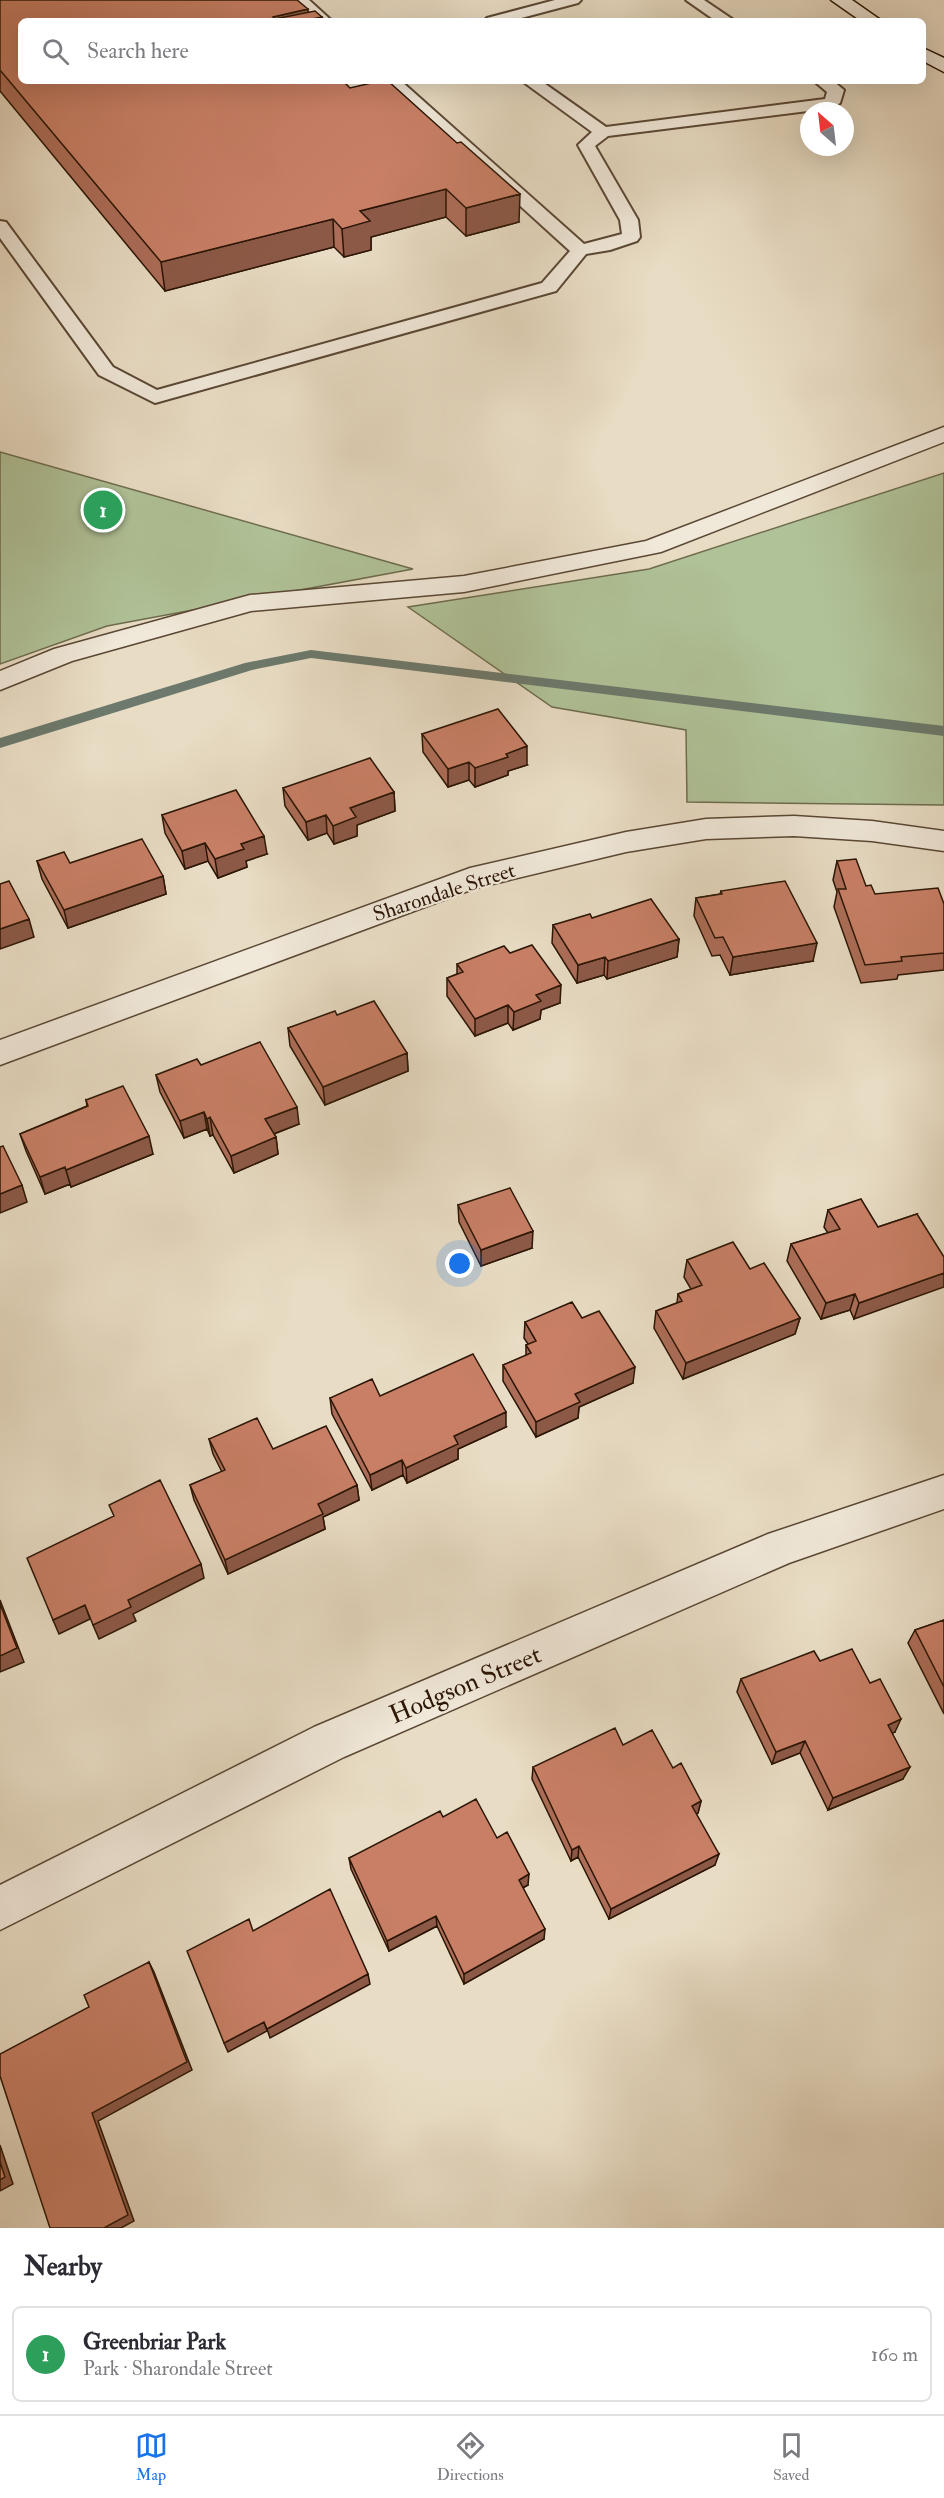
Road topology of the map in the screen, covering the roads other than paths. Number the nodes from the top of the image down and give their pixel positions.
1 (300, 0) edge
2 (573, 0) edge
3 (694, 0) edge
4 (840, 0) edge
5 (321, 18) edge
6 (504, 18) edge
7 (723, 18) edge
8 (868, 18) edge
9 (926, 55) edge
10 (944, 66) edge
11 (394, 84) edge
12 (534, 84) edge
13 (827, 84) edge
14 (603, 132) junction
15 (0, 226) edge
16 (580, 250) junction
17 (944, 434) edge
18 (0, 681) edge
19 (944, 841) edge
20 (0, 1053) edge
21 (944, 1492) edge
22 (0, 1908) edge

1 - 5 lane
2 - 6 lane
3 - 7 lane
4 - 8 street
9 - 10 street
11 - 16 lane
12 - 14 lane
13 - 14 lane
14 - 16 lane
15 - 16 lane
17 - 18 street
19 - 20 street, Sharondale Street
21 - 22 street, Hodgson Street

